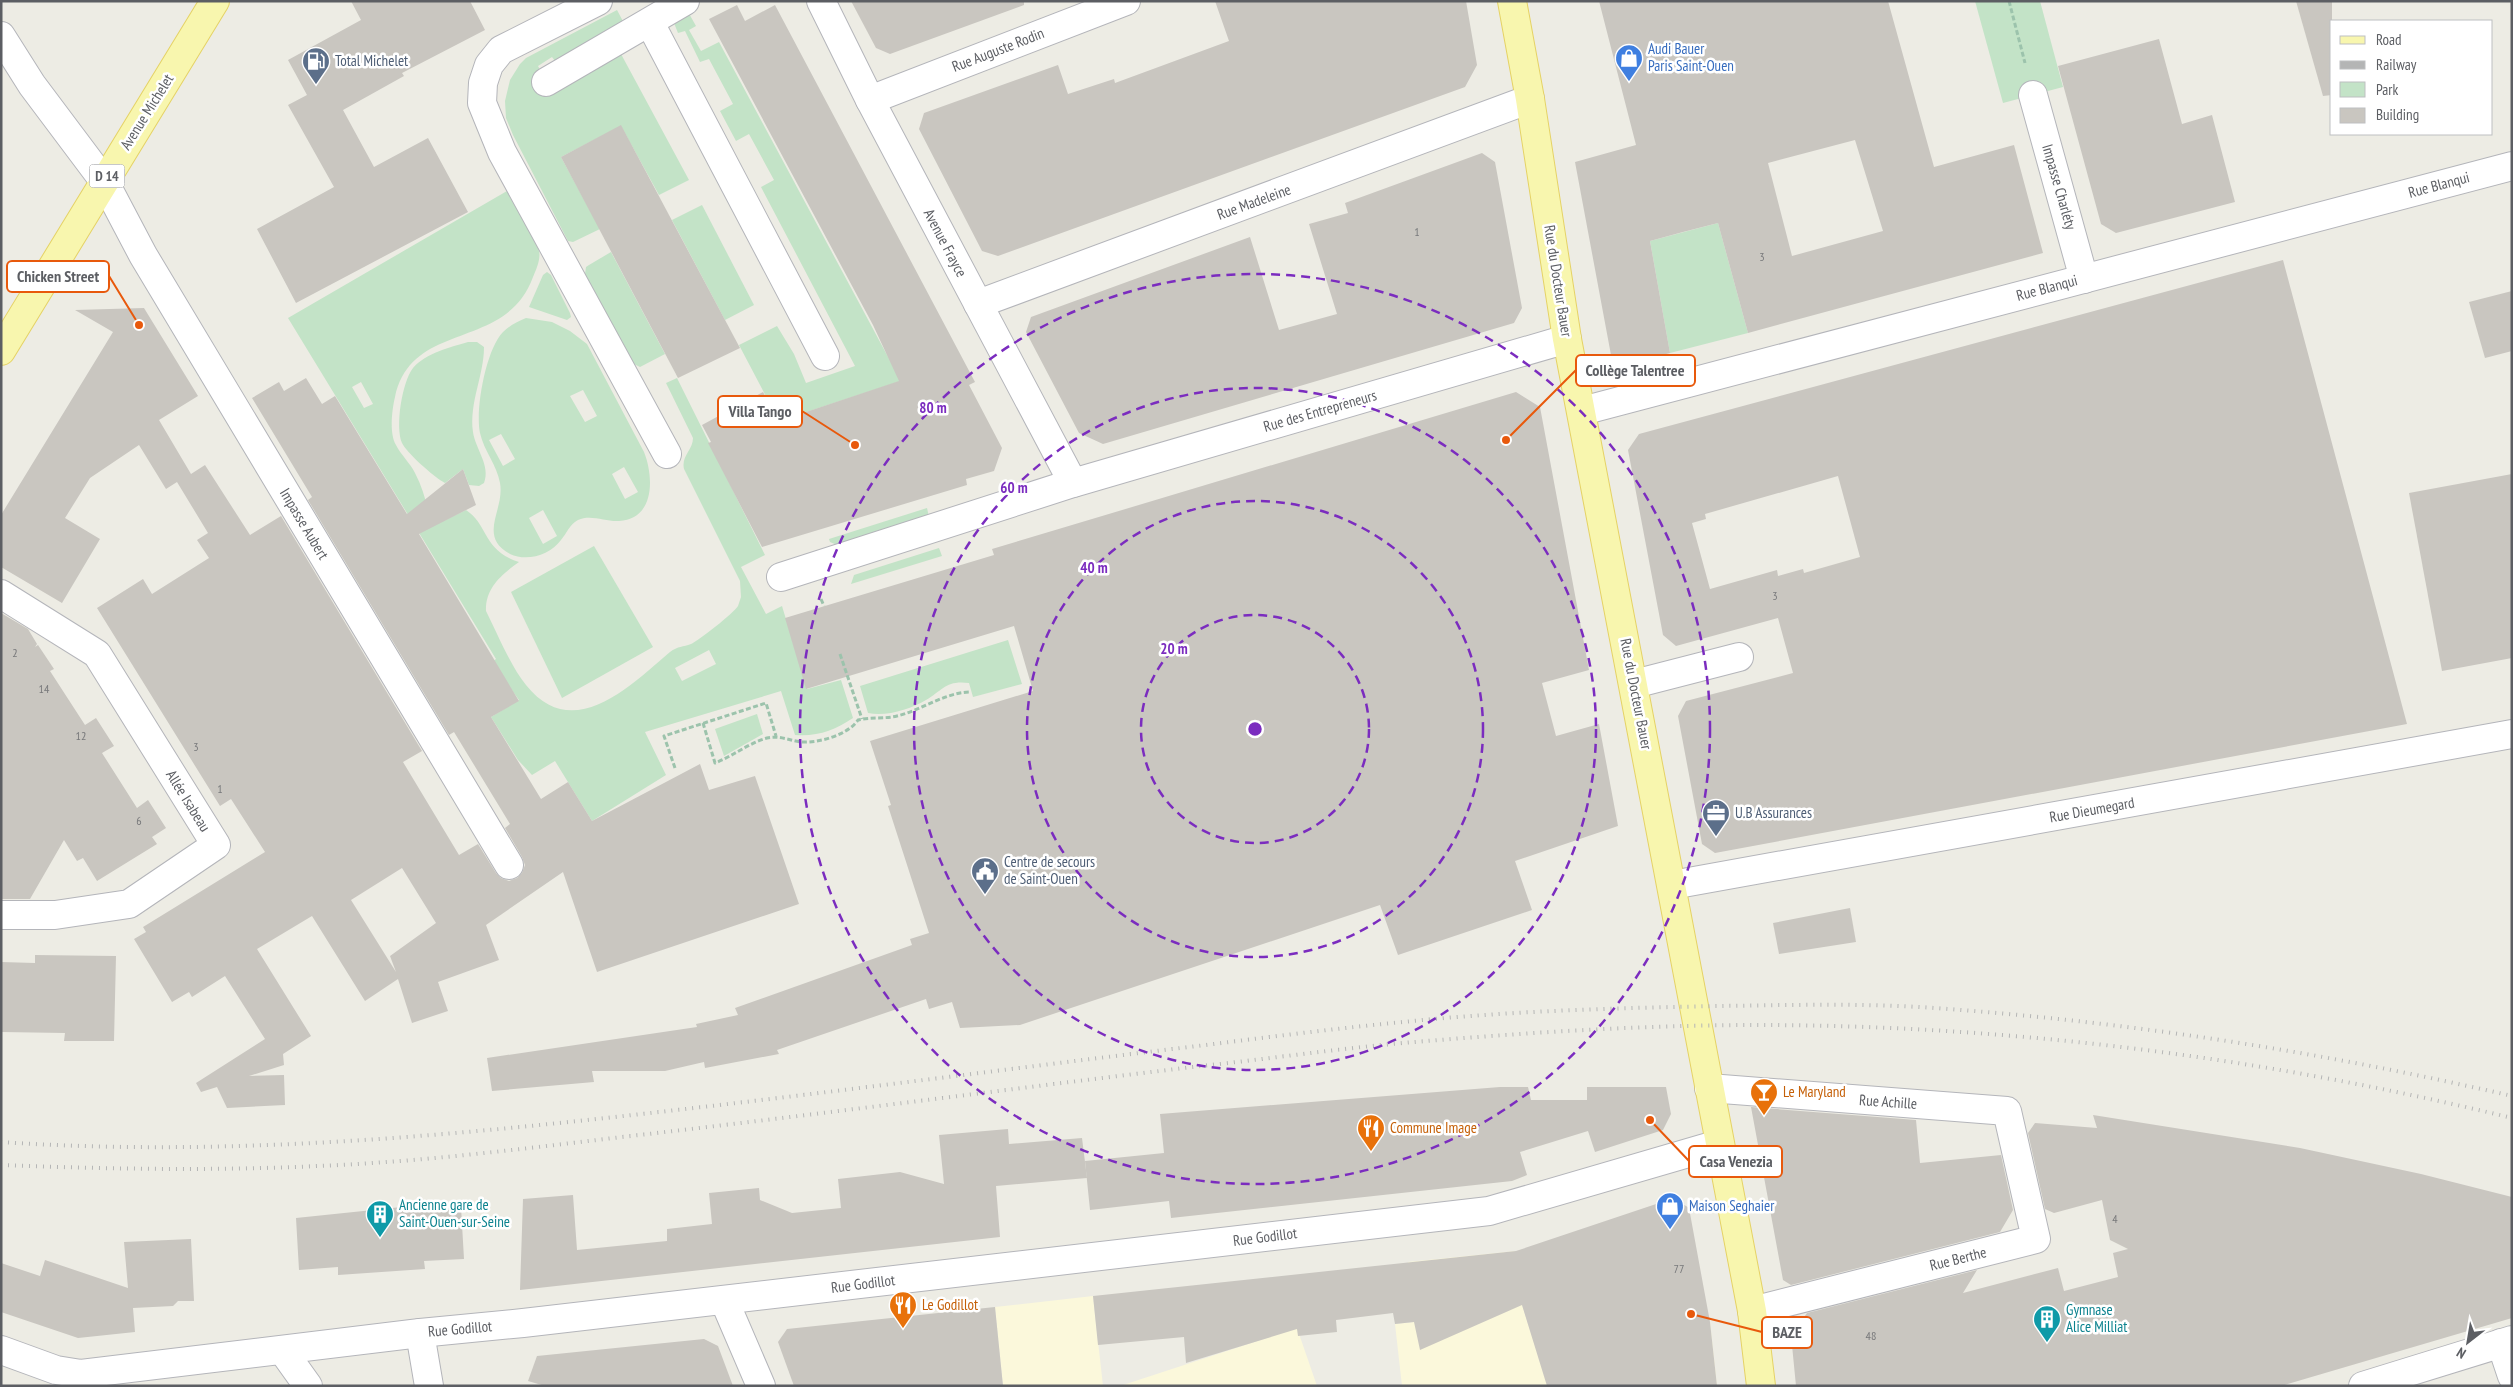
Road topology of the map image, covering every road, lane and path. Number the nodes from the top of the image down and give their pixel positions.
1 (215, 1) edge
2 (598, 1) edge
3 (821, 1) edge
4 (1126, 1) edge
5 (1512, 1) edge
6 (2009, 1) edge
7 (664, 10) edge
8 (1, 36) edge
9 (546, 82) dead end
10 (2033, 95) joint
11 (1530, 99) junction
12 (870, 100) junction
13 (2512, 166) edge
14 (104, 181) junction
15 (2084, 279) junction
16 (978, 304) junction
17 (1567, 339) junction
18 (1, 351) edge
19 (825, 356) dead end
20 (1582, 411) junction
21 (667, 454) dead end
22 (1072, 483) junction
23 (781, 577) dead end
24 (1, 594) edge
25 (840, 654) dead end
26 (1740, 657) dead end
27 (1634, 684) junction
28 (969, 692) dead end
29 (862, 719) junction
30 (703, 723) junction
31 (2512, 734) edge
32 (776, 736) junction
33 (676, 768) dead end
34 (509, 865) dead end
35 (1672, 885) junction
36 (1, 915) edge
37 (1709, 1088) junction
38 (2007, 1111) joint
39 (1719, 1144) junction
40 (724, 1300) junction
41 (1752, 1311) junction
42 (420, 1333) junction
43 (2506, 1341) edge
44 (1, 1350) edge
45 (282, 1351) junction
46 (2512, 1376) edge
47 (51, 1378) edge
48 (308, 1386) edge
49 (429, 1386) edge
50 (761, 1386) edge
51 (1761, 1386) edge
52 (2363, 1386) edge

1 - 14 main road, Avenue Michelet / D 14
2 - 21 street
3 - 12 street, Avenue Frayce
4 - 12 street, Rue Auguste Rodin
5 - 11 main road, Rue du Docteur Bauer
6 - 10 path
7 - 9 street
7 - 19 street
8 - 14 street, Impasse Aubert
10 - 15 street, Impasse Charléty
11 - 16 street, Rue Madeleine
11 - 17 main road, Rue du Docteur Bauer
12 - 16 street, Avenue Frayce
13 - 15 street, Rue Blanqui
14 - 18 main road, Avenue Michelet / D 14
14 - 34 street, Impasse Aubert
15 - 20 street, Rue Blanqui
16 - 22 street, Avenue Frayce
17 - 20 main road, Rue du Docteur Bauer
17 - 22 street, Rue des Entrepreneurs
20 - 27 main road, Rue du Docteur Bauer
22 - 23 street, Rue des Entrepreneurs
24 - 36 street, Allée Isabeau
25 - 29 path
26 - 27 street
27 - 35 main road, Rue du Docteur Bauer
28 - 29 path
29 - 32 path
30 - 32 path
30 - 32 path
30 - 33 path
31 - 35 street, Rue Dieumegard
35 - 37 main road, Rue du Docteur Bauer
37 - 38 street, Rue Achille
37 - 39 main road, Rue du Docteur Bauer
38 - 41 street, Rue Berthe
39 - 40 street, Rue Godillot
39 - 41 main road, Rue du Docteur Bauer
40 - 42 street, Rue Godillot
40 - 50 street
41 - 51 main road, Rue du Docteur Bauer
42 - 45 street, Rue Godillot
42 - 49 street
43 - 46 street
43 - 52 street
44 - 47 street, Rue Godillot
45 - 47 street, Rue Godillot
45 - 48 street

